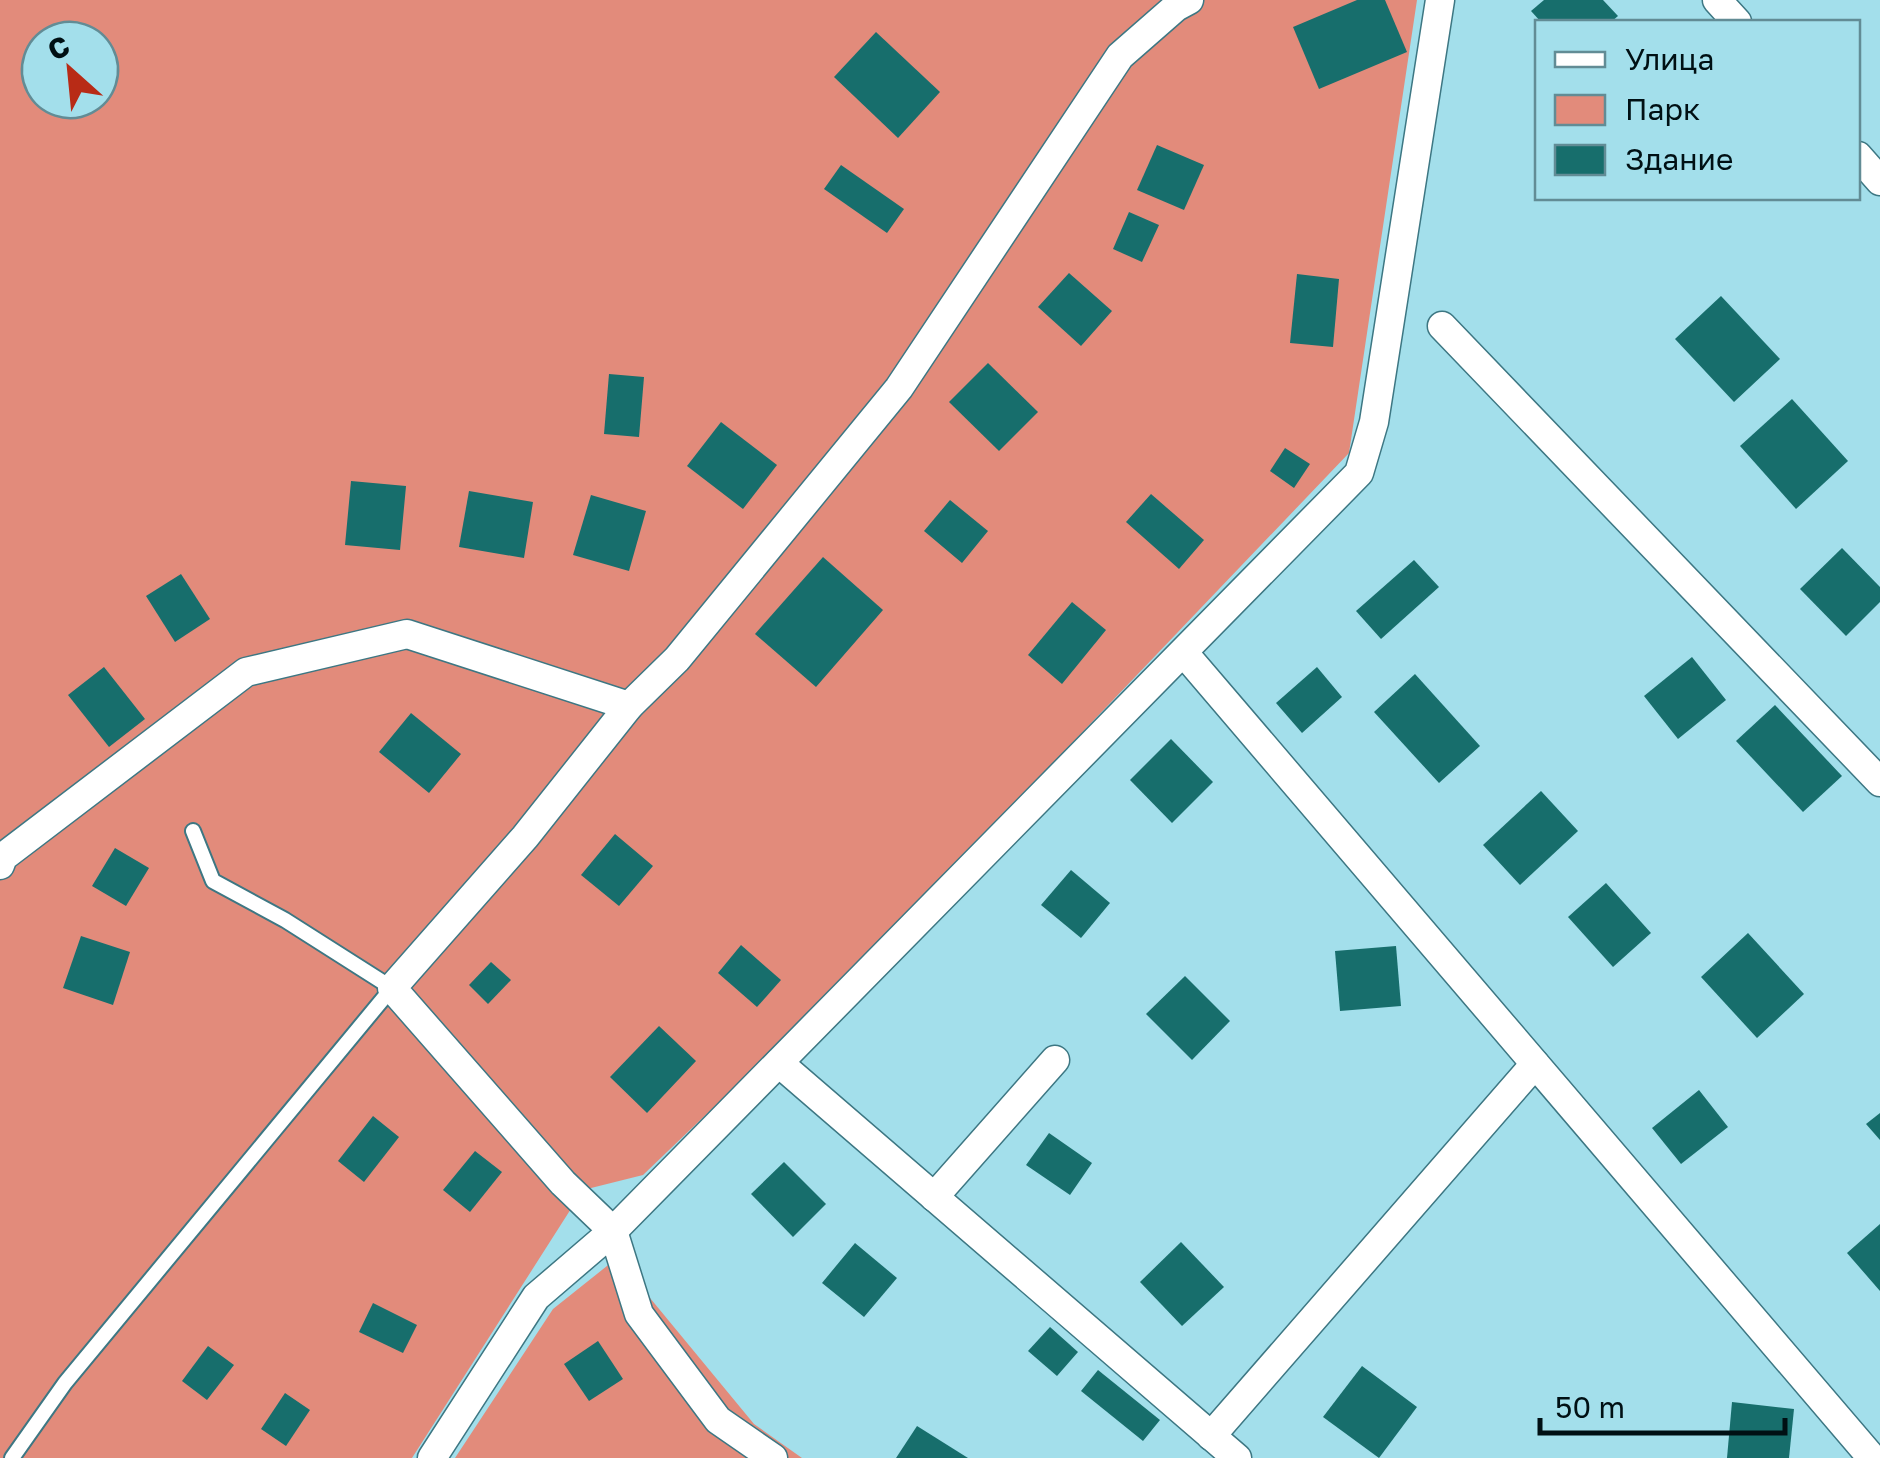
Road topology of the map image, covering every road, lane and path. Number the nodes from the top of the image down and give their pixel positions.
1 (1189, 0) edge
2 (1440, 0) edge
3 (1717, 0) edge
4 (1735, 20) edge
5 (1860, 158) edge
6 (1880, 181) edge
7 (1442, 326) dead end
8 (1184, 652) junction
9 (629, 706) junction
10 (1880, 782) edge
11 (193, 831) dead end
12 (0, 865) edge
13 (392, 988) junction
14 (1055, 1060) dead end
15 (779, 1063) junction
16 (1535, 1064) junction
17 (934, 1197) junction
18 (613, 1232) junction
19 (1224, 1451) edge
20 (12, 1458) edge
21 (432, 1458) edge
22 (773, 1458) edge
23 (1872, 1458) edge

1 - 9 street
2 - 8 street
3 - 4 street
5 - 6 street
7 - 10 street
8 - 15 street
8 - 16 street
9 - 12 street
9 - 13 street
11 - 13 lane
13 - 18 street
13 - 20 lane
14 - 17 street
15 - 17 street
15 - 18 street
16 - 19 street
16 - 23 street
17 - 19 street
18 - 21 street
18 - 22 street

